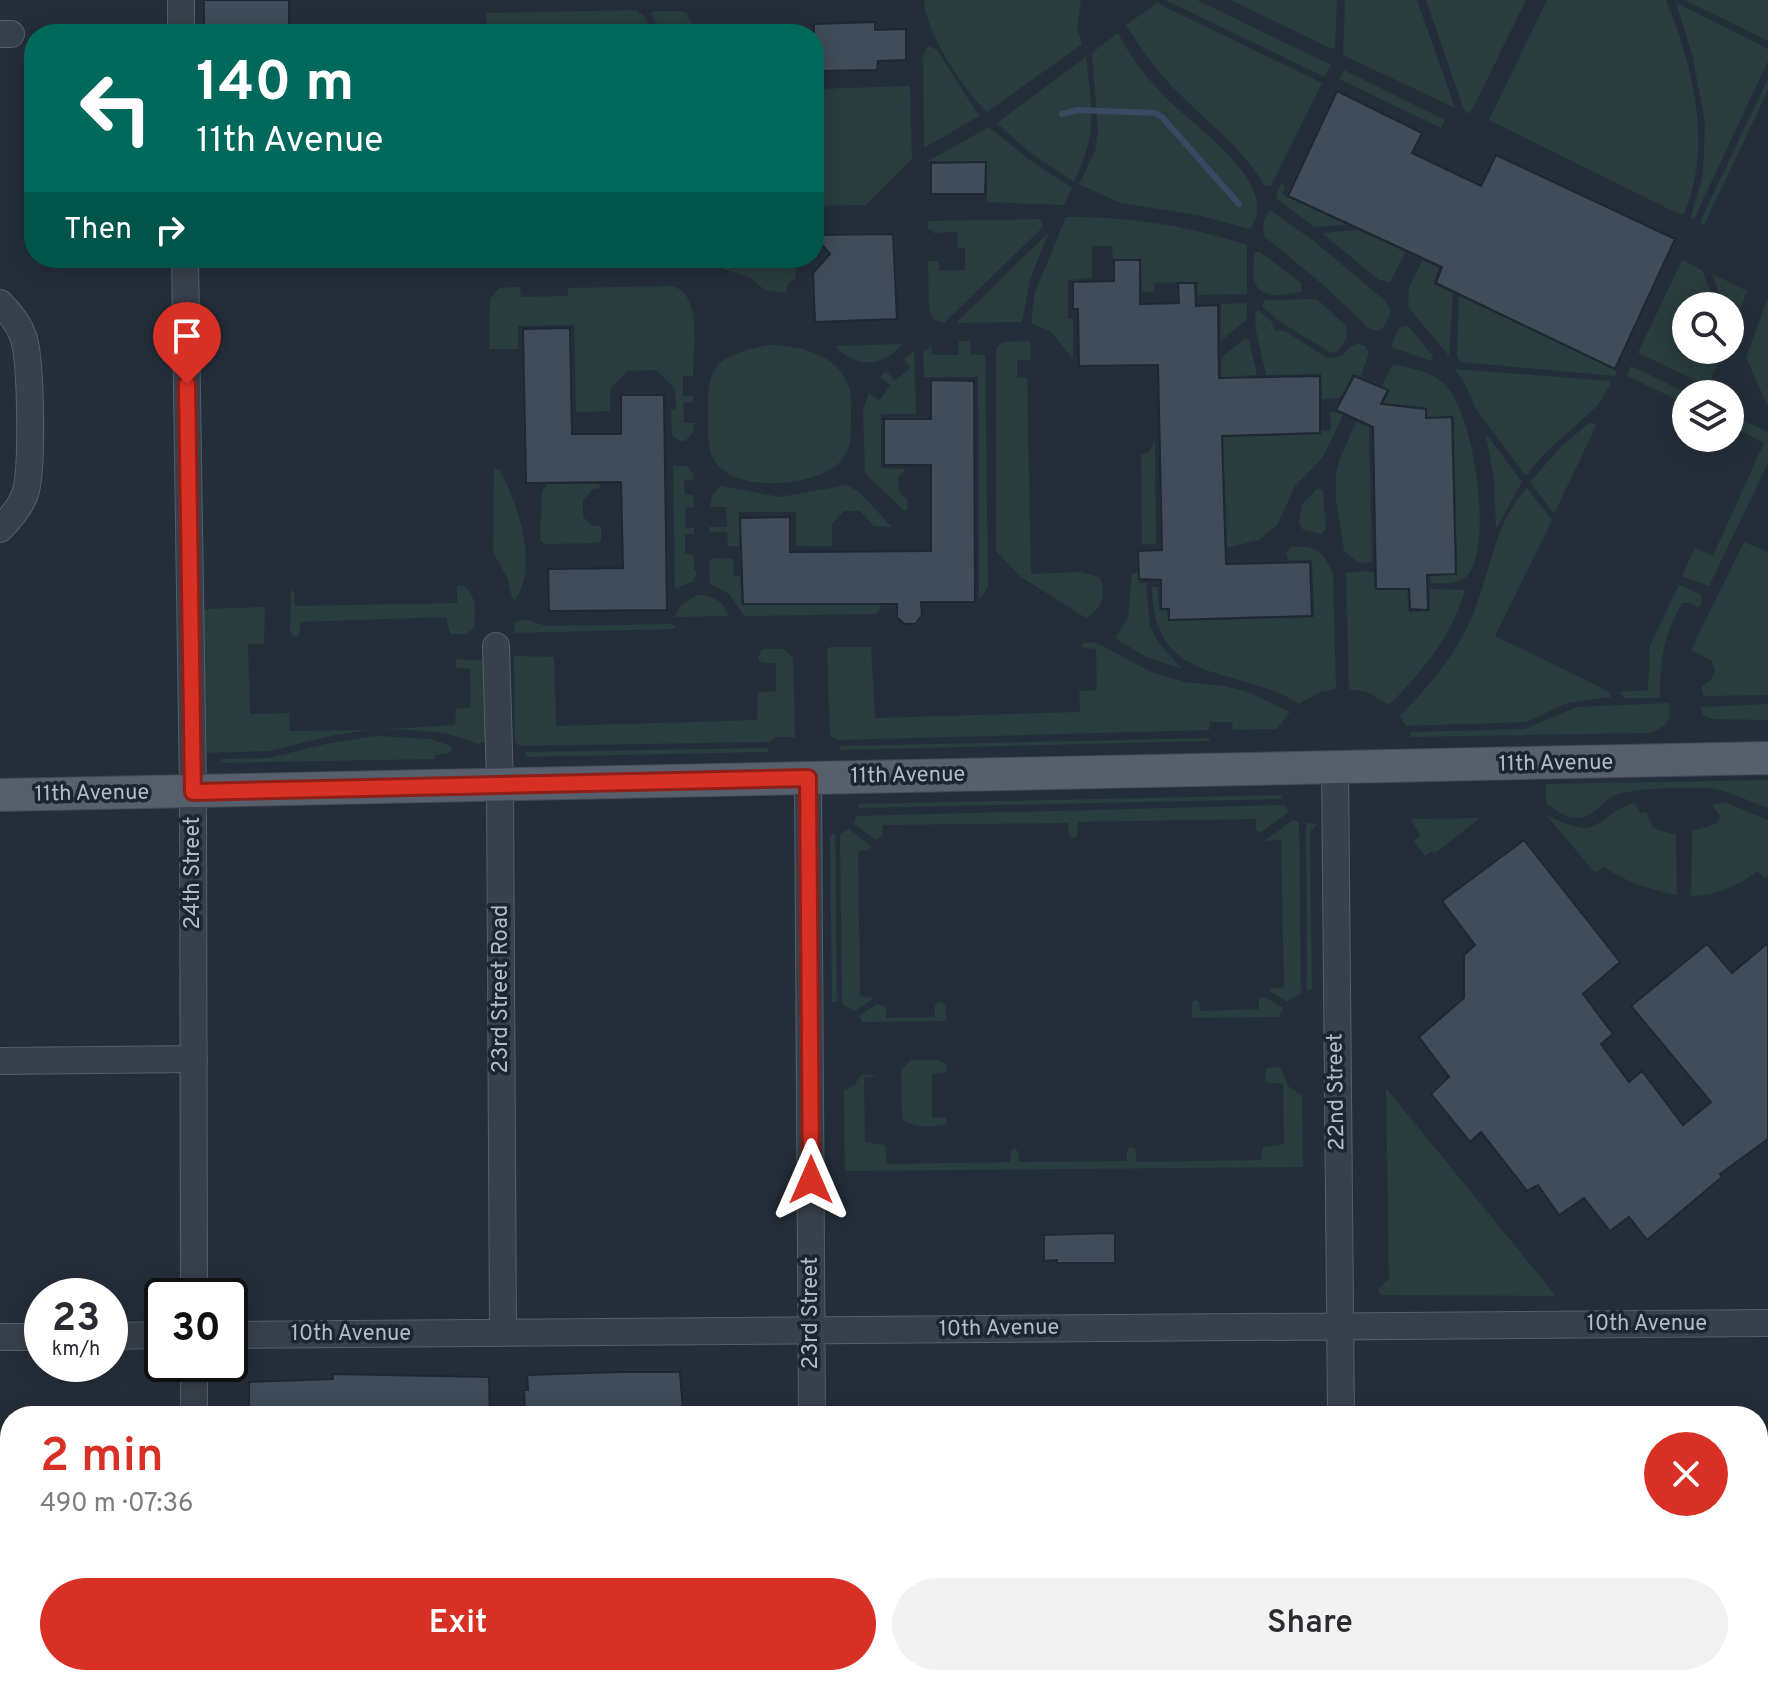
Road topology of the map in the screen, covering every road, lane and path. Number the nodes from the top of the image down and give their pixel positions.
1 (181, 0) edge
2 (181, 24) edge
3 (185, 268) edge
4 (0, 303) edge
5 (0, 529) edge
6 (496, 646) dead end
7 (1768, 758) edge
8 (1335, 767) junction
9 (808, 778) junction
10 (500, 785) junction
11 (193, 792) junction
12 (0, 795) edge
13 (194, 1059) junction
14 (0, 1061) edge
15 (194, 1278) edge
16 (1768, 1323) edge
17 (1341, 1326) junction
18 (811, 1331) junction
19 (503, 1333) junction
20 (248, 1335) edge
21 (0, 1337) edge
22 (24, 1337) edge
23 (194, 1382) edge
24 (194, 1406) edge
25 (812, 1406) edge
26 (1341, 1406) edge

1 - 2 street
3 - 11 street, 24th Street
4 - 5 street
6 - 10 street, 23rd Street Road
7 - 8 main road, 11th Avenue
8 - 9 main road, 11th Avenue
8 - 17 street, 22nd Street
9 - 10 main road, 11th Avenue
9 - 18 street, 23rd Street
10 - 11 main road, 11th Avenue
10 - 19 street, 23rd Street Road
11 - 12 main road, 11th Avenue
11 - 13 street, 24th Street
13 - 14 street
13 - 15 street, 24th Street
16 - 17 street, 10th Avenue
17 - 18 street, 10th Avenue
17 - 26 street, 22nd Street
18 - 19 street, 10th Avenue
18 - 25 street, 23rd Street
19 - 20 street, 10th Avenue
21 - 22 street
23 - 24 street

